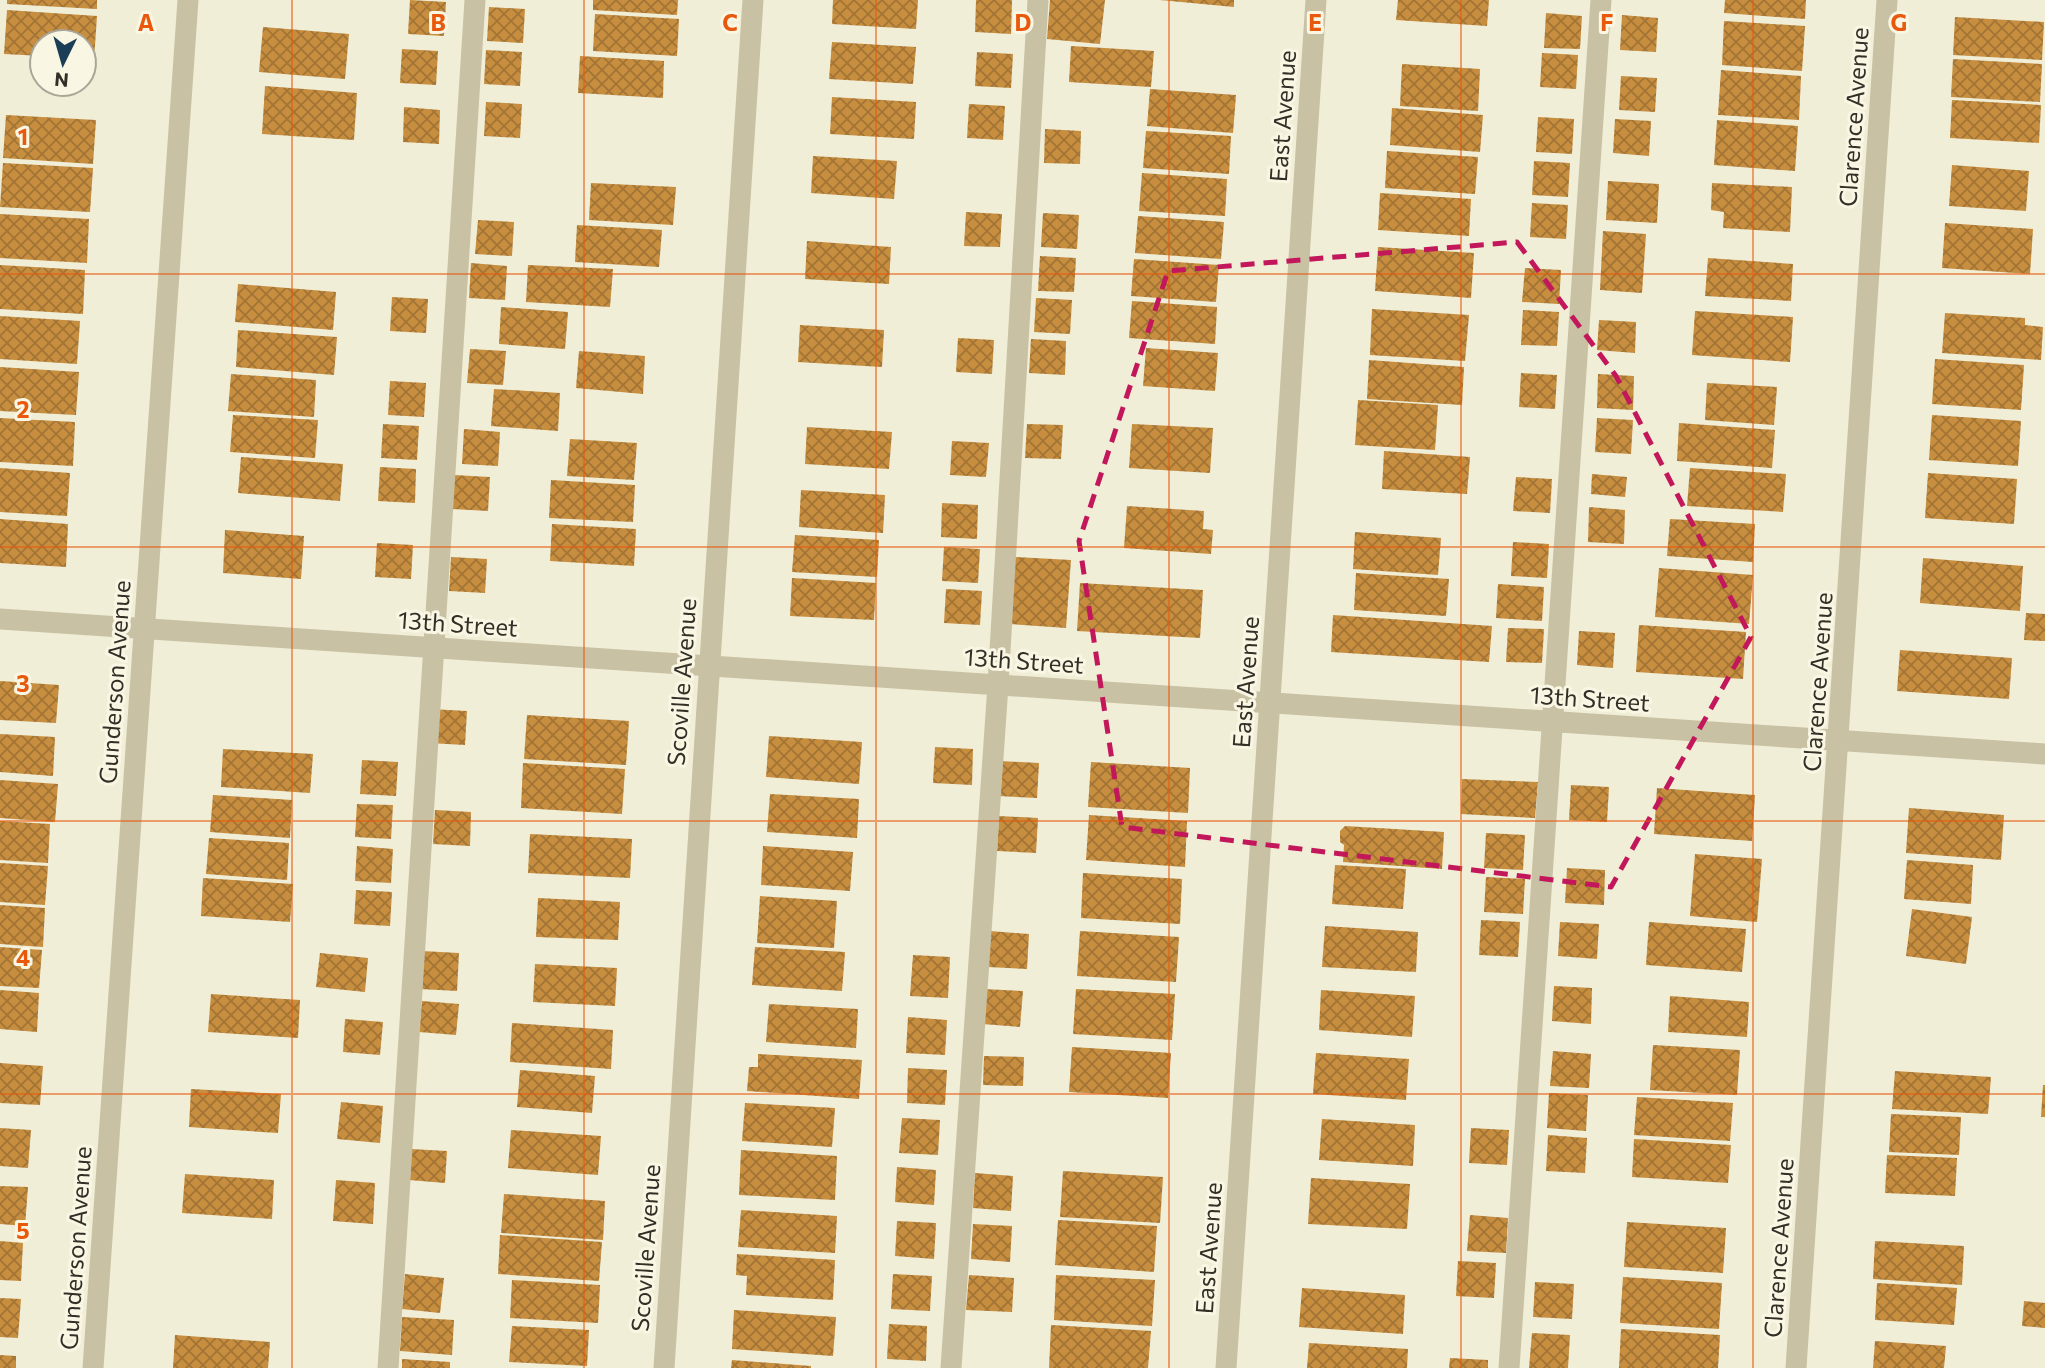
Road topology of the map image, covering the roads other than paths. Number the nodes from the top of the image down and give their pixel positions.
1 (188, 0) edge
2 (475, 0) edge
3 (753, 0) edge
4 (1038, 0) edge
5 (1316, 0) edge
6 (1601, 0) edge
7 (1887, 0) edge
8 (0, 619) edge
9 (145, 629) junction
10 (434, 648) junction
11 (708, 666) junction
12 (998, 685) junction
13 (1269, 703) junction
14 (1553, 721) junction
15 (1839, 740) junction
16 (2045, 754) edge
17 (93, 1368) edge
18 (388, 1368) edge
19 (664, 1368) edge
20 (951, 1368) edge
21 (1226, 1368) edge
22 (1509, 1368) edge
23 (1796, 1368) edge

1 - 9 street, Gunderson Avenue
2 - 10 street
3 - 11 street, Scoville Avenue
4 - 12 street
5 - 13 street, East Avenue
6 - 14 street
7 - 15 street, Clarence Avenue
8 - 9 street, 13th Street
9 - 10 street, 13th Street
9 - 17 street, Gunderson Avenue
10 - 11 street, 13th Street
10 - 18 street
11 - 12 street, 13th Street
11 - 19 street, Scoville Avenue
12 - 13 street, 13th Street
12 - 20 street
13 - 14 street, 13th Street
13 - 21 street, East Avenue
14 - 15 street, 13th Street
14 - 22 street
15 - 16 street, 13th Street
15 - 23 street, Clarence Avenue

